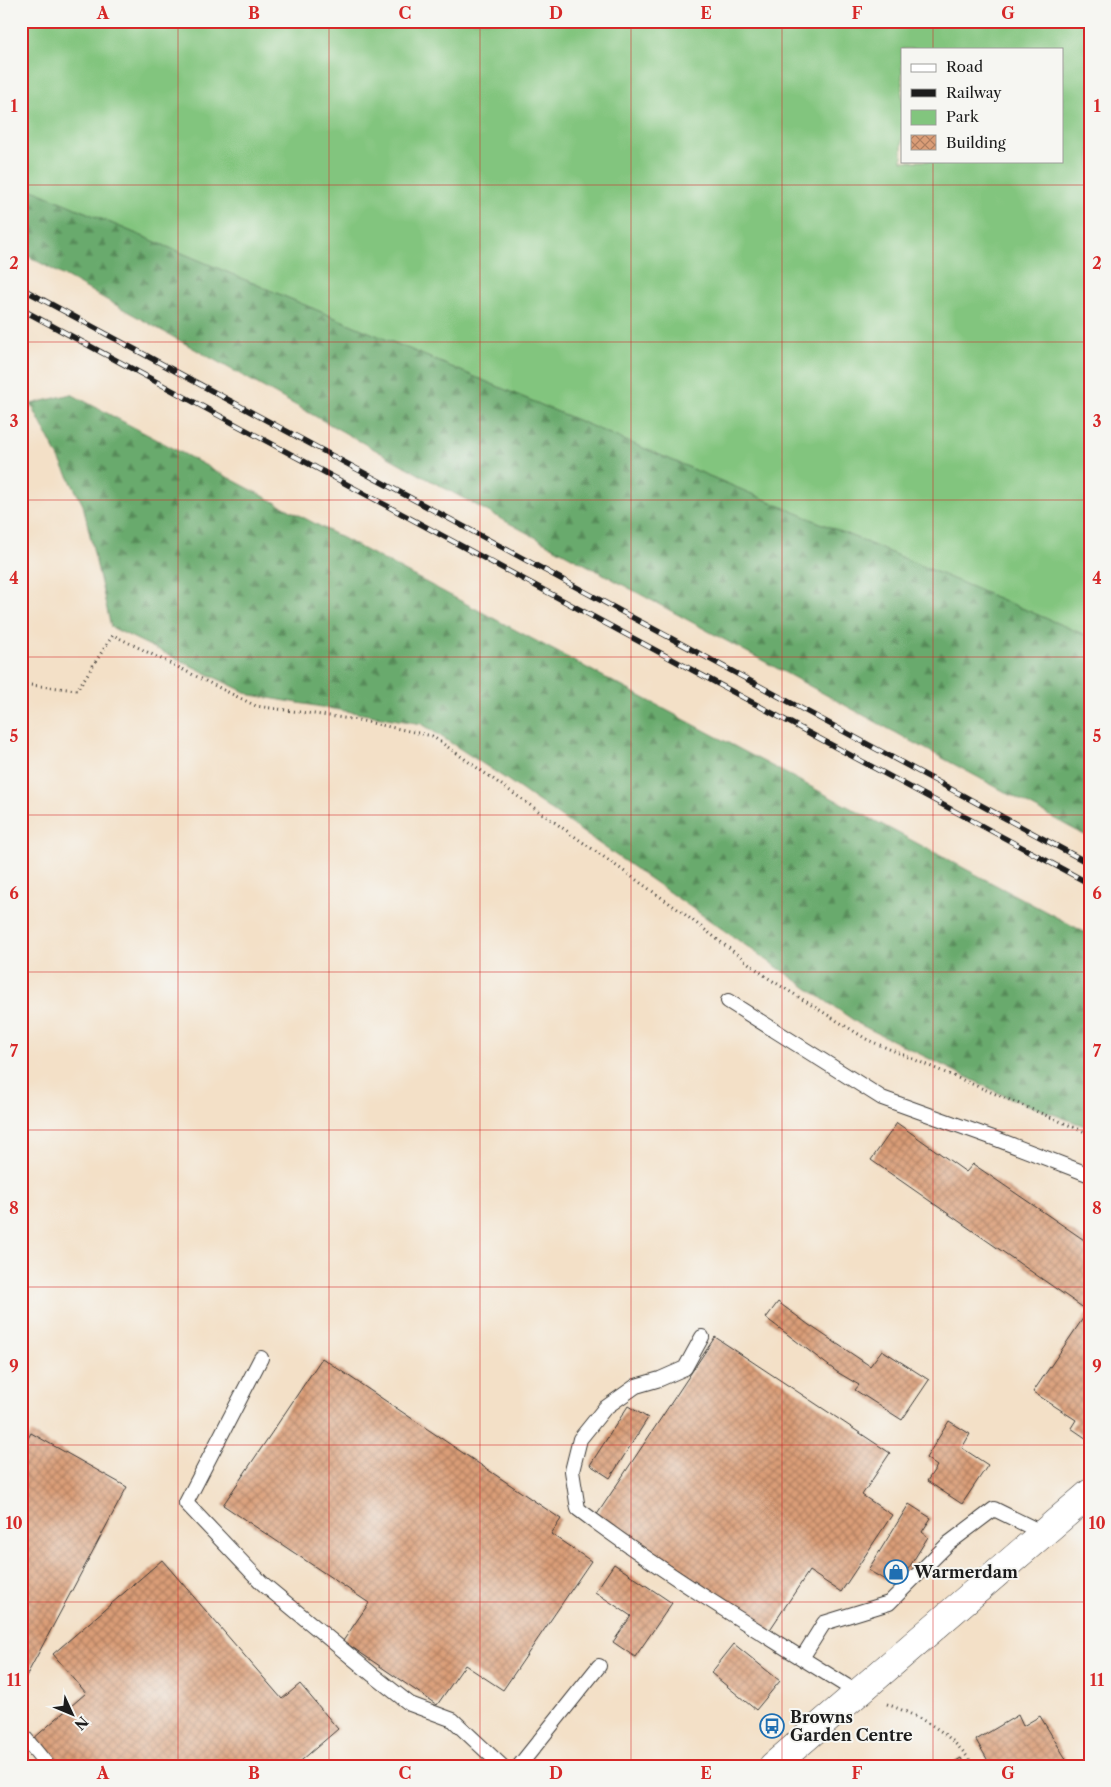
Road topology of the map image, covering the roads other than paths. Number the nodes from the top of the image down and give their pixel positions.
1 (728, 1001) dead end
2 (1090, 1175) edge
3 (702, 1338) dead end
4 (261, 1358) dead end
5 (1090, 1493) edge
6 (1043, 1533) junction
7 (802, 1658) junction
8 (599, 1666) dead end
9 (858, 1693) junction
10 (21, 1733) edge
11 (48, 1766) edge
12 (502, 1766) edge
13 (520, 1766) edge
14 (773, 1766) edge

1 - 2 lane
3 - 7 lane
4 - 12 lane
5 - 6 street
6 - 7 lane
6 - 9 street
7 - 9 lane
8 - 13 lane
9 - 14 street
10 - 11 lane

